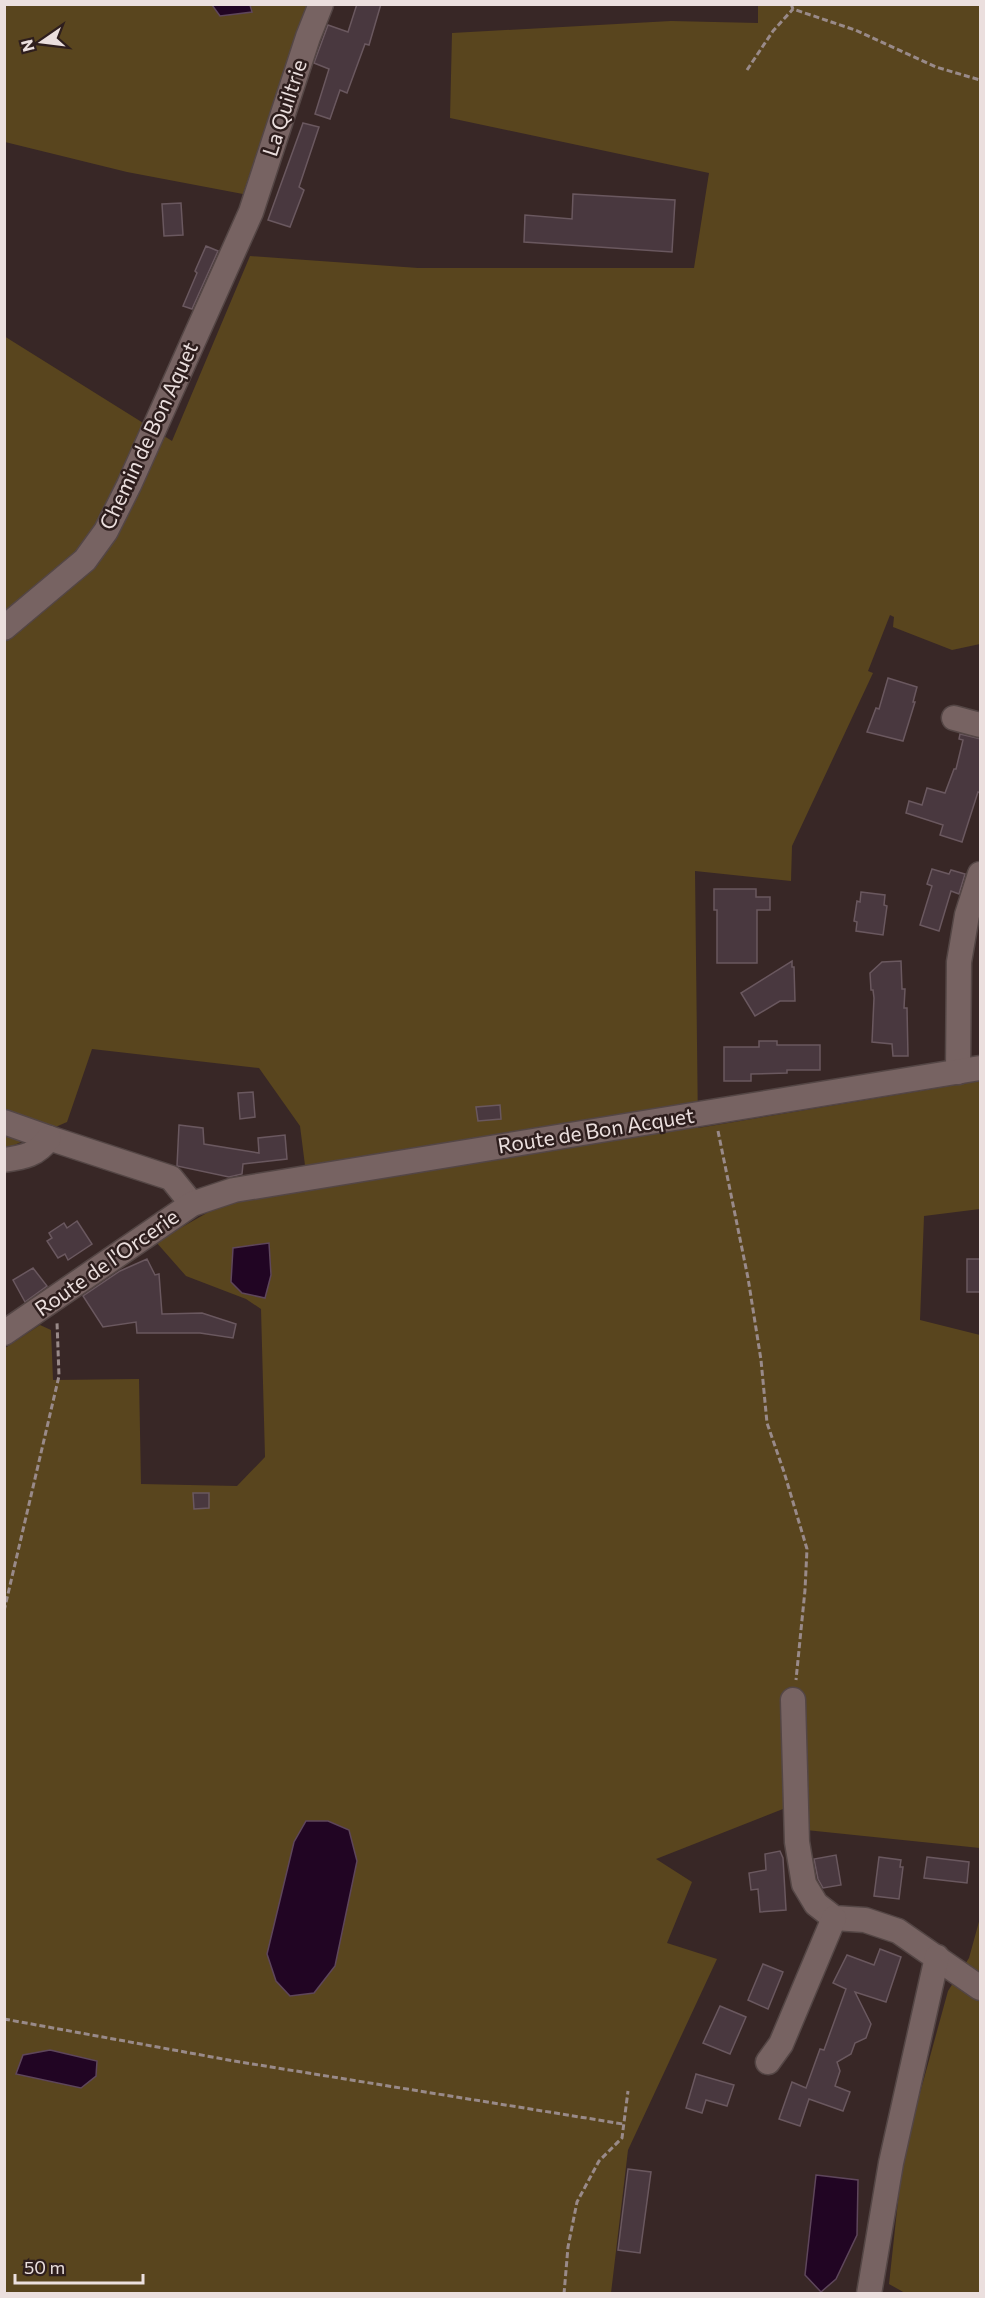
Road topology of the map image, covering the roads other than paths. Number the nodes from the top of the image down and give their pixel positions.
1 (321, 4) edge
2 (251, 213) joint
3 (4, 628) edge
4 (954, 718) dead end
5 (981, 725) edge
6 (981, 874) edge
7 (969, 1070) edge
8 (4, 1122) edge
9 (49, 1138) junction
10 (4, 1160) edge
11 (202, 1200) junction
12 (4, 1333) edge
13 (794, 1700) road end
14 (834, 1918) junction
15 (937, 1957) junction
16 (981, 1988) edge
17 (768, 2062) dead end
18 (869, 2294) edge

1 - 2 street, La Quiltrie
2 - 3 street, Chemin de Bon Aquet
4 - 5 street
6 - 7 street
7 - 11 street, Route de Bon Acquet
8 - 9 street
9 - 10 street
9 - 11 street
11 - 12 street, Route de l'Orcerie
13 - 14 street
14 - 15 street
14 - 17 street
15 - 16 street
15 - 18 street

